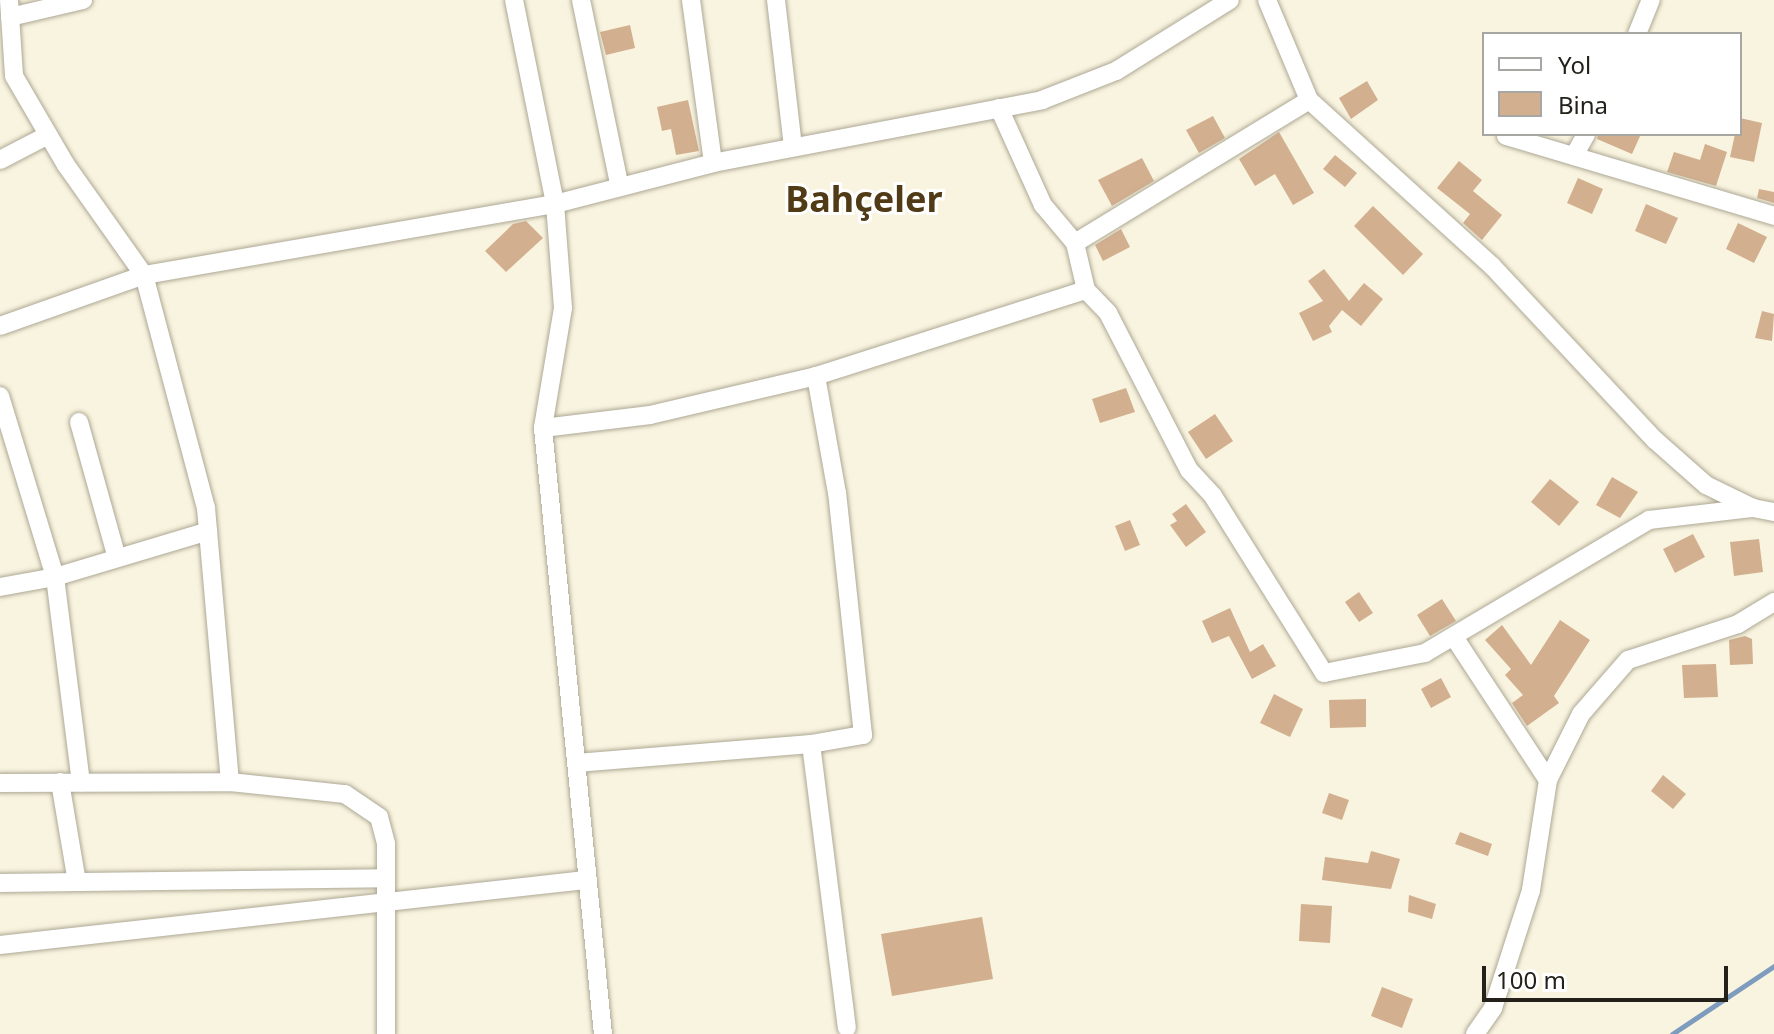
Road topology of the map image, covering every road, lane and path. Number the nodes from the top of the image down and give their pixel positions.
1 (83, 0) edge
2 (514, 0) edge
3 (581, 0) edge
4 (691, 0) edge
5 (776, 0) edge
6 (1230, 0) edge
7 (1267, 0) edge
8 (1651, 0) edge
9 (9, 9) edge
10 (1638, 32) edge
11 (6, 58) edge
12 (1309, 100) junction
13 (999, 108) junction
14 (48, 135) junction
15 (1506, 136) dead end
16 (1585, 136) edge
17 (793, 147) junction
18 (1574, 156) junction
19 (0, 160) edge
20 (713, 163) junction
21 (619, 184) junction
22 (555, 204) junction
23 (1774, 216) edge
24 (1075, 243) junction
25 (144, 275) junction
26 (1086, 290) junction
27 (0, 326) edge
28 (816, 376) junction
29 (0, 396) edge
30 (79, 422) dead end
31 (543, 428) junction
32 (1753, 508) junction
33 (1774, 512) edge
34 (208, 531) junction
35 (117, 558) junction
36 (55, 577) junction
37 (0, 587) edge
38 (1774, 602) edge
39 (1454, 637) junction
40 (811, 744) junction
41 (576, 763) junction
42 (1548, 780) junction
43 (60, 782) junction
44 (81, 782) junction
45 (230, 782) junction
46 (0, 783) edge
47 (386, 878) junction
48 (585, 880) junction
49 (77, 882) junction
50 (0, 883) edge
51 (383, 905) junction
52 (0, 945) edge
53 (847, 1028) dead end
54 (386, 1034) edge
55 (603, 1034) edge
56 (1475, 1034) edge

1 - 9 street
2 - 22 street
3 - 21 street
4 - 20 street
5 - 17 street
6 - 13 street
7 - 12 street
8 - 10 street
9 - 11 street
11 - 14 street
12 - 24 street
12 - 32 street
13 - 17 street
13 - 24 street
14 - 19 street
14 - 25 street
15 - 18 street
16 - 18 street
17 - 20 street
18 - 23 street
20 - 21 street
21 - 22 street
22 - 25 street
22 - 31 street
24 - 26 street
25 - 27 street
25 - 34 street
26 - 28 street
26 - 39 street
28 - 31 street
28 - 40 street
29 - 36 street
30 - 35 street
31 - 41 street
32 - 33 street
32 - 39 street
34 - 35 street
34 - 45 street
35 - 36 street
36 - 37 street
36 - 44 street
38 - 42 street
39 - 42 street
40 - 41 street
40 - 53 street
41 - 48 street
42 - 56 street
43 - 44 street
43 - 46 street
43 - 49 street
44 - 45 street
45 - 47 street
47 - 49 street
47 - 51 street
48 - 51 street
48 - 55 street
49 - 50 street
51 - 52 street
51 - 54 street

